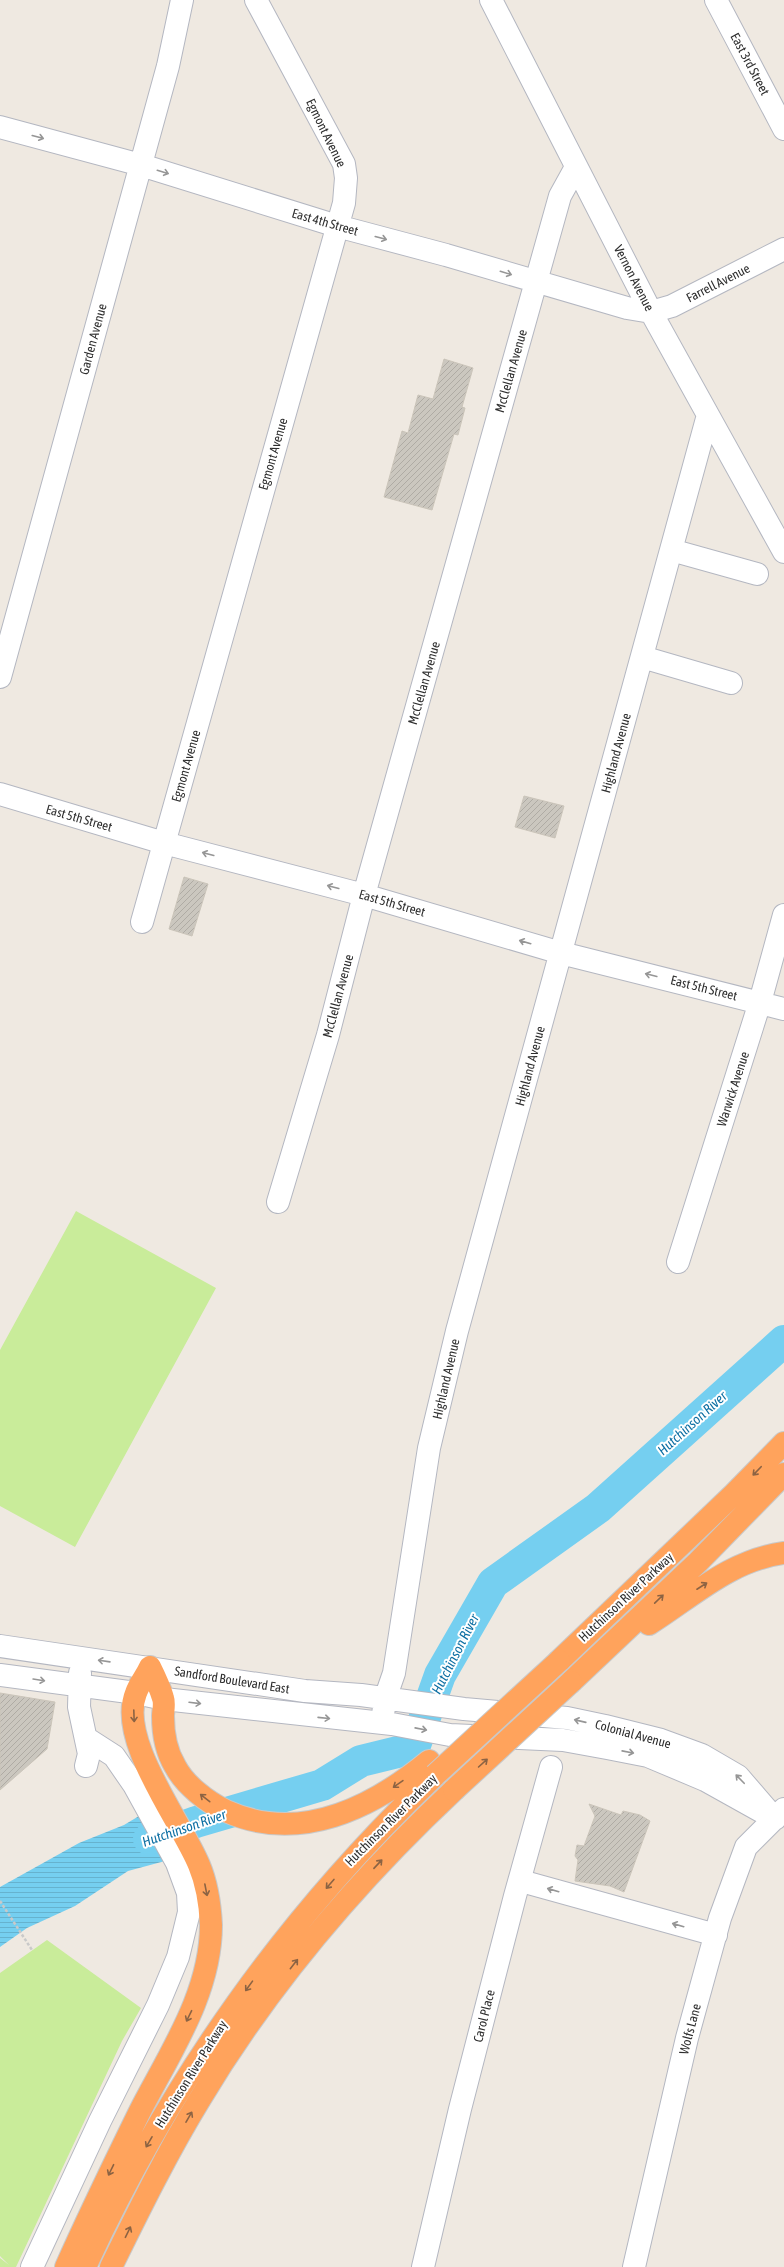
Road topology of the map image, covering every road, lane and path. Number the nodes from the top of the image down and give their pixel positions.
1 (182, 0) edge
2 (256, 0) edge
3 (491, 0) edge
4 (716, 0) edge
5 (0, 127) edge
6 (784, 129) edge
7 (141, 165) junction
8 (576, 167) junction
9 (337, 226) junction
10 (784, 249) edge
11 (536, 282) junction
12 (651, 312) junction
13 (708, 415) junction
14 (671, 550) junction
15 (784, 552) edge
16 (757, 574) dead end
17 (642, 657) junction
18 (0, 677) edge
19 (731, 683) dead end
20 (0, 794) edge
21 (164, 843) junction
22 (364, 895) junction
23 (784, 915) edge
24 (142, 922) dead end
25 (561, 953) junction
26 (760, 1002) junction
27 (784, 1009) edge
28 (278, 1202) dead end
29 (678, 1262) dead end
30 (784, 1443) edge
31 (784, 1474) edge
32 (784, 1553) edge
33 (0, 1646) edge
34 (600, 1655) junction
35 (81, 1658) junction
36 (150, 1667) junction
37 (0, 1675) edge
38 (79, 1686) junction
39 (136, 1693) junction
40 (164, 1699) junction
41 (392, 1700) junction
42 (464, 1709) joint
43 (387, 1724) junction
44 (450, 1735) joint
45 (86, 1738) junction
46 (86, 1766) dead end
47 (552, 1767) dead end
48 (432, 1768) junction
49 (142, 1780) junction
50 (781, 1818) edge
51 (185, 1858) junction
52 (520, 1881) junction
53 (0, 1901) edge
54 (716, 1935) junction
55 (32, 1950) dead end
56 (32, 2267) edge
57 (66, 2267) edge
58 (85, 2267) edge
59 (111, 2267) edge
60 (423, 2267) edge
61 (634, 2267) edge

1 - 7 street, Garden Avenue
2 - 9 street, Egmont Avenue
3 - 8 street, Vernon Avenue
4 - 6 street, East 3rd Street
5 -> 7 street, East 4th Street
7 -> 9 street, East 4th Street
7 - 18 street, Garden Avenue
8 - 11 street, McClellan Avenue
8 - 12 street, Vernon Avenue
9 -> 11 street, East 4th Street
9 - 21 street, Egmont Avenue
10 - 12 street, Farrell Avenue
11 - 12 street, East 4th Street
11 - 22 street, McClellan Avenue
12 - 13 street, Vernon Avenue
13 - 14 street, Highland Avenue
13 - 15 street, Vernon Avenue
14 - 16 street
14 - 17 street, Highland Avenue
17 - 19 street
17 - 25 street, Highland Avenue
20 - 21 street, East 5th Street
22 -> 21 street, East 5th Street
21 - 24 street, Egmont Avenue
25 -> 22 street, East 5th Street
22 - 28 street, McClellan Avenue
23 - 26 street, Warwick Avenue
26 -> 25 street, East 5th Street
25 - 41 street, Highland Avenue
26 - 27 street, East 5th Street
26 - 29 street, Warwick Avenue
30 -> 48 highway, Hutchinson River Parkway, bridge
34 -> 31 highway, Hutchinson River Parkway
34 -> 32 highway
33 - 35 street, Sandford Boulevard East
59 -> 34 highway, Hutchinson River Parkway, bridge
36 -> 35 street, Sandford Boulevard East
35 - 38 street
36 - 39 highway
36 - 40 highway
36 - 41 street, Sandford Boulevard East
37 -> 38 street, Sandford Boulevard East
38 - 39 street, Sandford Boulevard East
38 - 45 street
39 - 40 street, Sandford Boulevard East
39 -> 49 highway
40 -> 43 street, Sandford Boulevard East
48 -> 40 highway
41 - 42 street, Sandford Boulevard East
41 - 43 street, Highland Avenue
50 -> 42 street, Colonial Avenue
43 -> 44 street, Sandford Boulevard East
44 -> 50 street, Colonial Avenue
45 - 46 street
45 - 49 street
47 - 52 street, Carol Place
48 -> 58 highway, Hutchinson River Parkway
49 - 51 highway
50 - 54 street, Wolfs Lane
51 - 56 street
51 -> 57 highway
54 -> 52 street
52 - 60 street, Carol Place
53 - 55 path
54 - 61 street, Wolfs Lane

